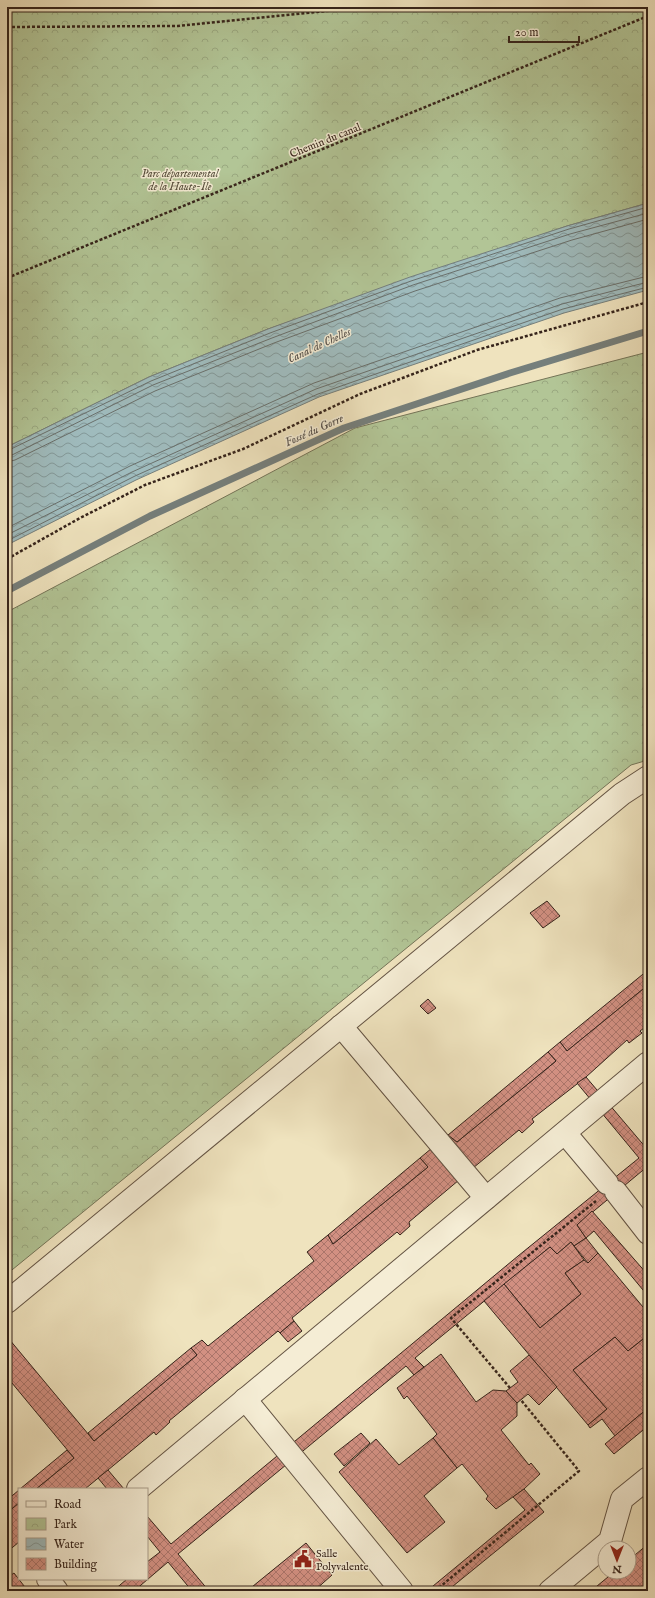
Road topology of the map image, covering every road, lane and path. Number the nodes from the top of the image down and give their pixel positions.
1 (364, 7) edge
2 (648, 16) edge
3 (7, 27) edge
4 (7, 278) edge
5 (648, 302) edge
6 (7, 559) edge
7 (648, 777) edge
8 (341, 1026) junction
9 (648, 1063) edge
10 (565, 1132) junction
11 (607, 1191) junction
12 (486, 1198) junction
13 (648, 1233) edge
14 (7, 1302) edge
15 (510, 1388) dead end
16 (245, 1400) junction
17 (521, 1400) dead end
18 (648, 1478) edge
19 (139, 1488) edge
20 (49, 1580) edge
21 (57, 1591) edge
22 (402, 1591) edge
23 (434, 1591) edge
24 (550, 1591) edge

1 - 3 path
2 - 4 path, Chemin du canal
5 - 6 path
7 - 8 lane
8 - 12 lane
8 - 14 lane
9 - 10 lane
10 - 11 lane
10 - 12 lane
11 - 13 lane
11 - 15 path
12 - 16 lane
16 - 19 lane
16 - 22 lane
17 - 23 path
18 - 24 lane
20 - 21 lane

